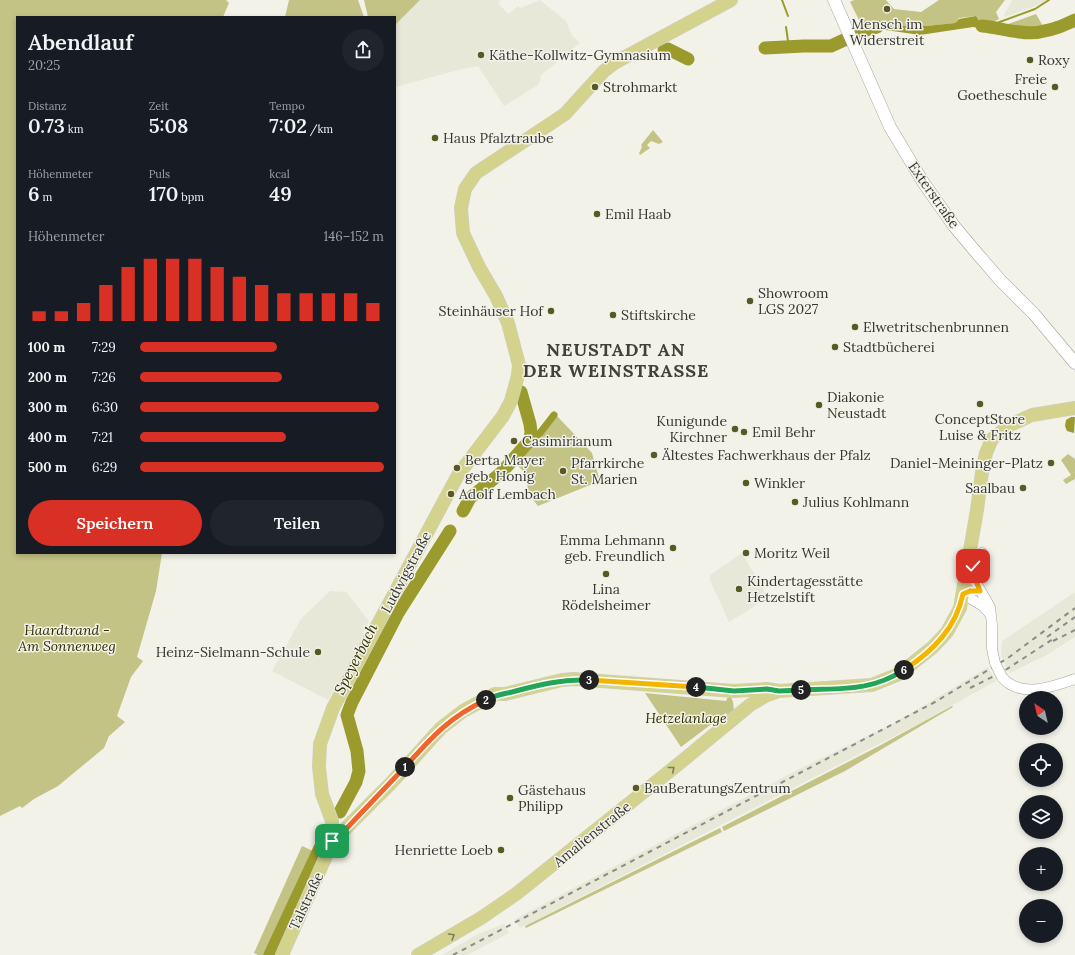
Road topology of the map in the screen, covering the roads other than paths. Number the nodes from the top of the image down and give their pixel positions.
1 (731, 0) edge
2 (834, 0) edge
3 (1075, 363) edge
4 (1075, 408) edge
5 (982, 553) dead end
6 (970, 565) junction
7 (980, 591) junction
8 (963, 594) junction
9 (992, 618) junction
10 (1075, 679) edge
11 (752, 690) junction
12 (734, 691) junction
13 (779, 691) junction
14 (750, 704) junction
15 (739, 714) junction
16 (356, 819) junction
17 (332, 821) junction
18 (332, 835) junction
19 (282, 955) edge
20 (418, 955) edge

1 - 17 main road, Ludwigstraße
2 - 3 main road, Exterstraße
4 - 6 main road
5 - 6 street
6 - 7 street
6 - 8 main road
7 - 8 street
7 - 9 street
8 - 9 street
8 - 13 main road
9 - 10 street, bridge
11 - 12 main road
11 - 13 main road
11 - 14 main road
12 - 15 main road
12 - 16 main road
13 - 14 main road, Amalienstraße
14 - 15 main road, Amalienstraße
20 -> 15 main road, Amalienstraße
16 - 17 main road
16 - 18 main road
17 - 18 main road, Ludwigstraße
18 - 19 main road, Talstraße

